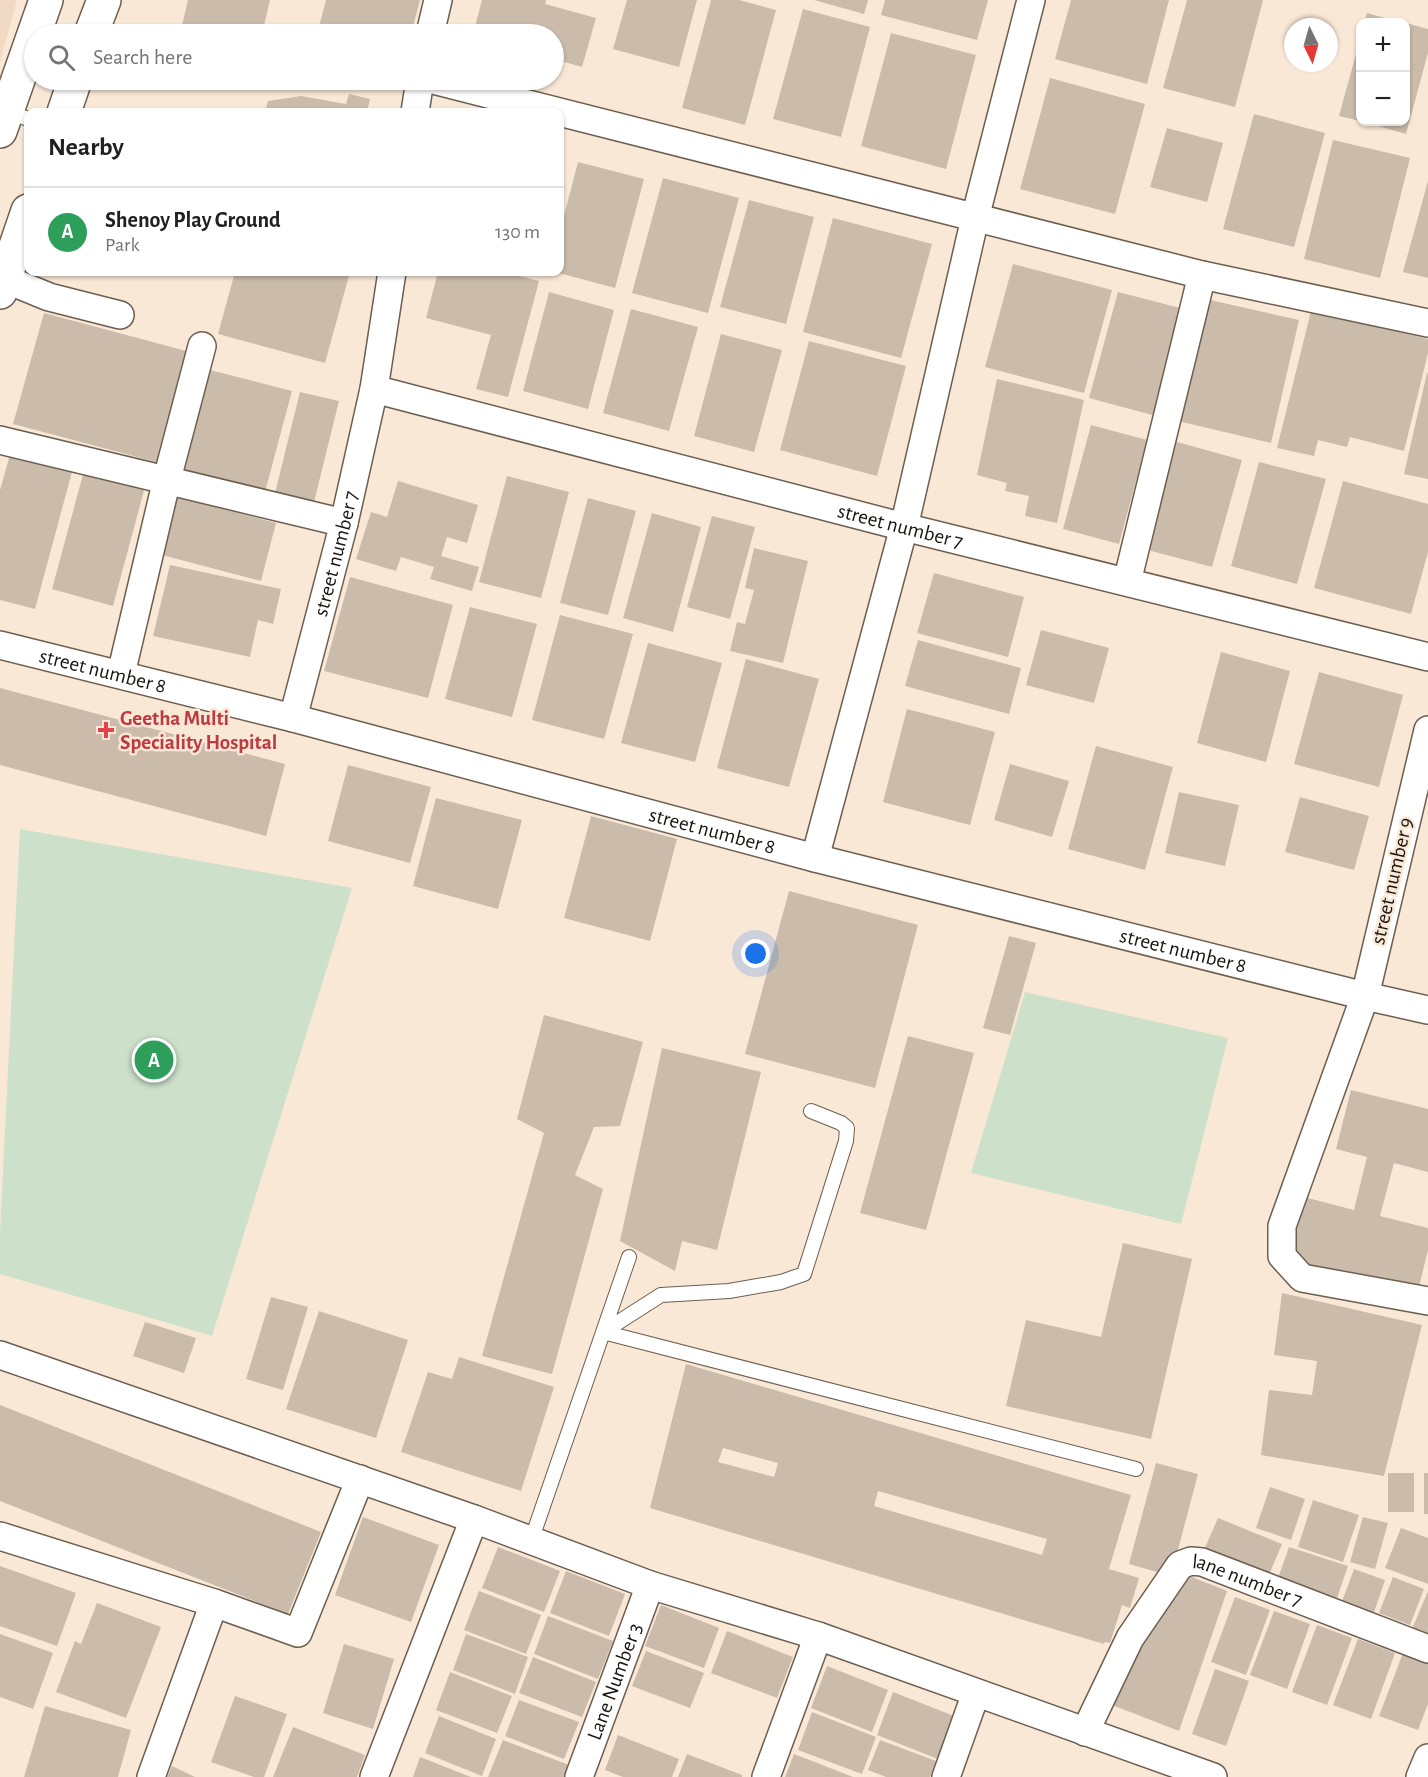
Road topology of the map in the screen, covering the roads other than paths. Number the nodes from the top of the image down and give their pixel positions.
1 (46, 0) edge
2 (104, 0) edge
3 (438, 0) edge
4 (1031, 0) edge
5 (38, 24) edge
6 (95, 24) edge
7 (432, 24) edge
8 (24, 70) edge
9 (71, 90) edge
10 (418, 90) edge
11 (472, 90) edge
12 (64, 108) edge
13 (416, 108) edge
14 (543, 108) edge
15 (564, 113) edge
16 (9, 117) edge
17 (975, 218) junction
18 (24, 222) edge
19 (1202, 275) junction
20 (391, 276) edge
21 (2, 285) edge
22 (120, 315) dead end
23 (1428, 323) edge
24 (202, 346) dead end
25 (374, 389) junction
26 (0, 440) edge
27 (167, 479) junction
28 (344, 523) junction
29 (904, 527) junction
30 (1127, 582) junction
31 (0, 645) edge
32 (1428, 657) edge
33 (121, 674) junction
34 (293, 718) junction
35 (1428, 730) edge
36 (815, 858) junction
37 (1365, 996) junction
38 (1428, 1010) edge
39 (811, 1111) dead end
40 (628, 1257) dead end
41 (1428, 1302) edge
42 (603, 1332) junction
43 (0, 1355) edge
44 (1136, 1469) dead end
45 (360, 1479) junction
46 (474, 1519) junction
47 (0, 1536) edge
48 (531, 1541) junction
49 (650, 1585) junction
50 (214, 1603) junction
51 (818, 1636) junction
52 (1428, 1649) edge
53 (976, 1693) junction
54 (1085, 1732) junction
55 (1428, 1758) edge
56 (151, 1777) edge
57 (374, 1777) edge
58 (579, 1777) edge
59 (766, 1777) edge
60 (946, 1777) edge
61 (1213, 1777) edge
62 (1420, 1777) edge

1 - 5 main road
2 - 6 main road
3 - 7 street
4 - 17 street
8 - 16 main road
9 - 12 main road
10 - 13 street
11 - 14 street
15 - 17 street
17 - 19 street
17 - 29 street
18 - 21 main road
19 - 23 street
19 - 30 street
20 - 25 street, street number 7
21 - 22 street
24 - 27 street
25 - 28 street, street number 7
25 - 29 street, street number 7
26 - 27 street
27 - 28 street
27 - 33 street
28 - 34 street, street number 7
29 - 30 street, street number 7
29 - 36 street
30 - 32 street, street number 7
31 - 33 street, street number 8
33 - 34 street, street number 8
34 - 36 street, street number 8
35 - 37 street, street number 9
36 - 37 street, street number 8
37 - 38 street, street number 8
37 - 41 street, street number 9
39 - 42 lane
40 - 42 lane
42 - 44 lane
42 - 48 lane
43 - 45 street
45 - 46 street
45 - 50 street
46 - 48 street
46 - 57 street
47 - 50 street
48 - 49 street
49 - 51 street
49 - 58 street, Lane Number 3
50 - 56 street
51 - 53 street
51 - 59 street
52 - 54 street, lane number 7
53 - 54 street
53 - 60 street
54 - 61 street
55 - 62 street

